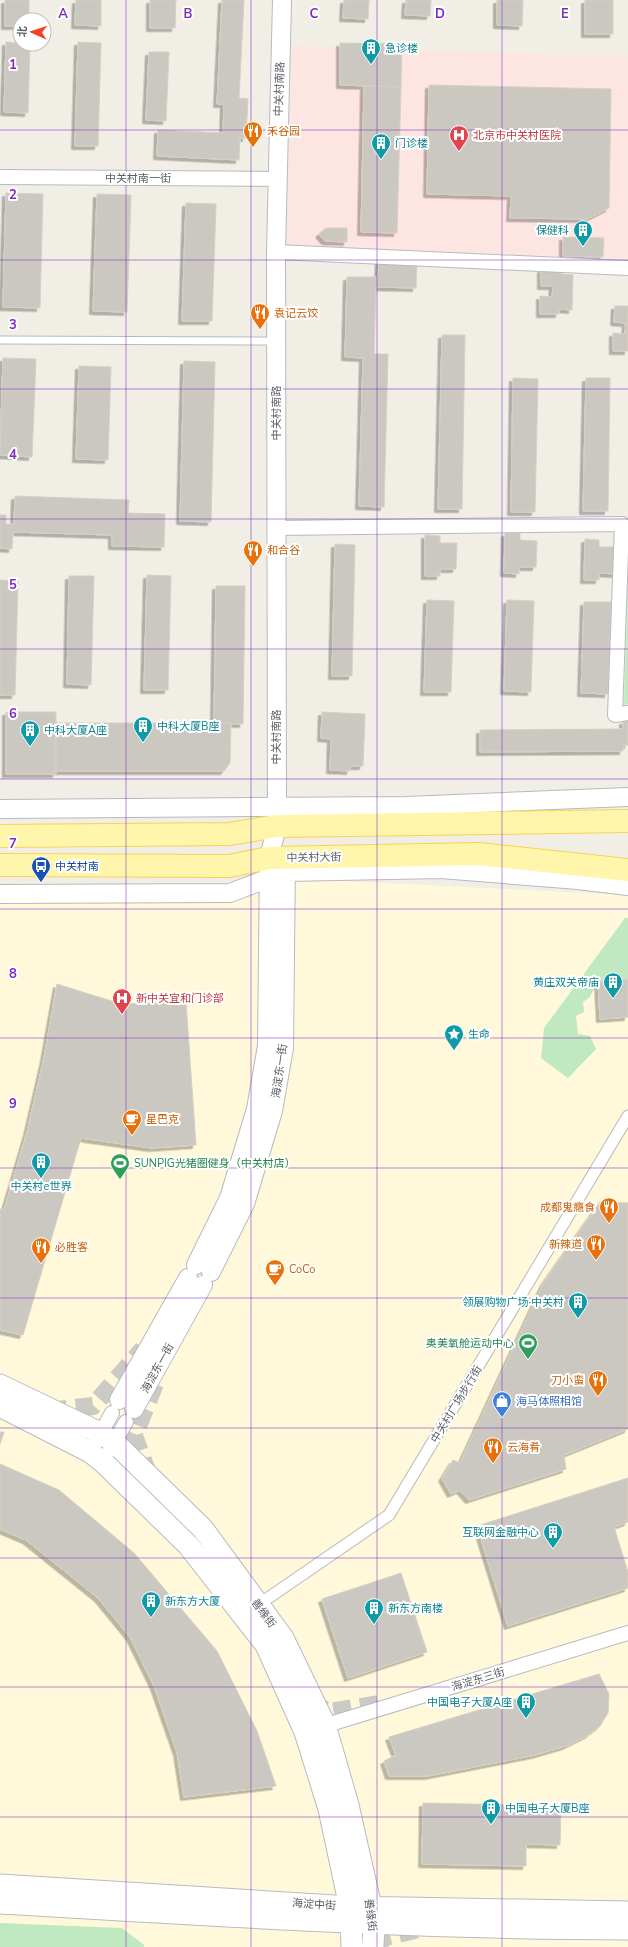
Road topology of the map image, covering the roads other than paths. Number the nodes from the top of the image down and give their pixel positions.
1 (282, 0) edge
2 (0, 177) edge
3 (277, 179) junction
4 (276, 252) junction
5 (628, 268) edge
6 (0, 340) edge
7 (276, 340) junction
8 (276, 528) junction
9 (628, 713) edge
10 (628, 797) edge
11 (0, 809) edge
12 (277, 816) junction
13 (628, 821) edge
14 (0, 836) edge
15 (0, 866) edge
16 (277, 866) junction
17 (628, 870) edge
18 (628, 886) edge
19 (0, 894) edge
20 (628, 1116) edge
21 (0, 1385) edge
22 (0, 1406) edge
23 (123, 1411) joint
24 (107, 1438) junction
25 (97, 1457) junction
26 (258, 1605) junction
27 (628, 1633) edge
28 (325, 1725) junction
29 (305, 1732) junction
30 (0, 1885) edge
31 (0, 1903) edge
32 (628, 1912) edge
33 (351, 1915) junction
34 (373, 1916) junction
35 (628, 1929) edge
36 (352, 1947) edge
37 (373, 1947) edge

1 - 3 street, 中关村南路
2 - 3 street, 中关村南一街
3 - 4 street, 中关村南路
4 - 5 street
4 - 7 street, 中关村南路
6 - 7 lane
7 - 8 street, 中关村南路
8 - 9 street
8 - 12 street, 中关村南路
10 - 12 street
11 - 12 street
12 - 13 main road
12 - 14 main road
12 - 16 street, 中关村南路
15 - 16 main road, 中关村大街
16 - 17 main road, 中关村大街
16 - 18 street, 中关村大街
16 - 19 street
16 - 23 street, 海淀东一街
20 - 26 street, 中关村广场步行街
21 - 24 main road, 善缘街
22 - 25 main road, 善缘街
23 - 24 street, 海淀东一街
24 - 25 street, 海淀东一街
24 - 26 main road, 善缘街
25 - 29 main road, 善缘街
26 - 28 main road, 善缘街
27 - 28 street, 海淀东三街
28 - 29 street, 海淀东三街
28 - 34 main road, 善缘街
29 - 33 main road, 善缘街
30 - 33 main road, 海淀中街
31 - 33 main road, 海淀中街
32 - 34 main road, 海淀中街
33 - 34 main road, 海淀中街
33 - 36 main road, 善缘街
34 - 35 main road, 海淀中街
34 - 37 main road, 善缘街

